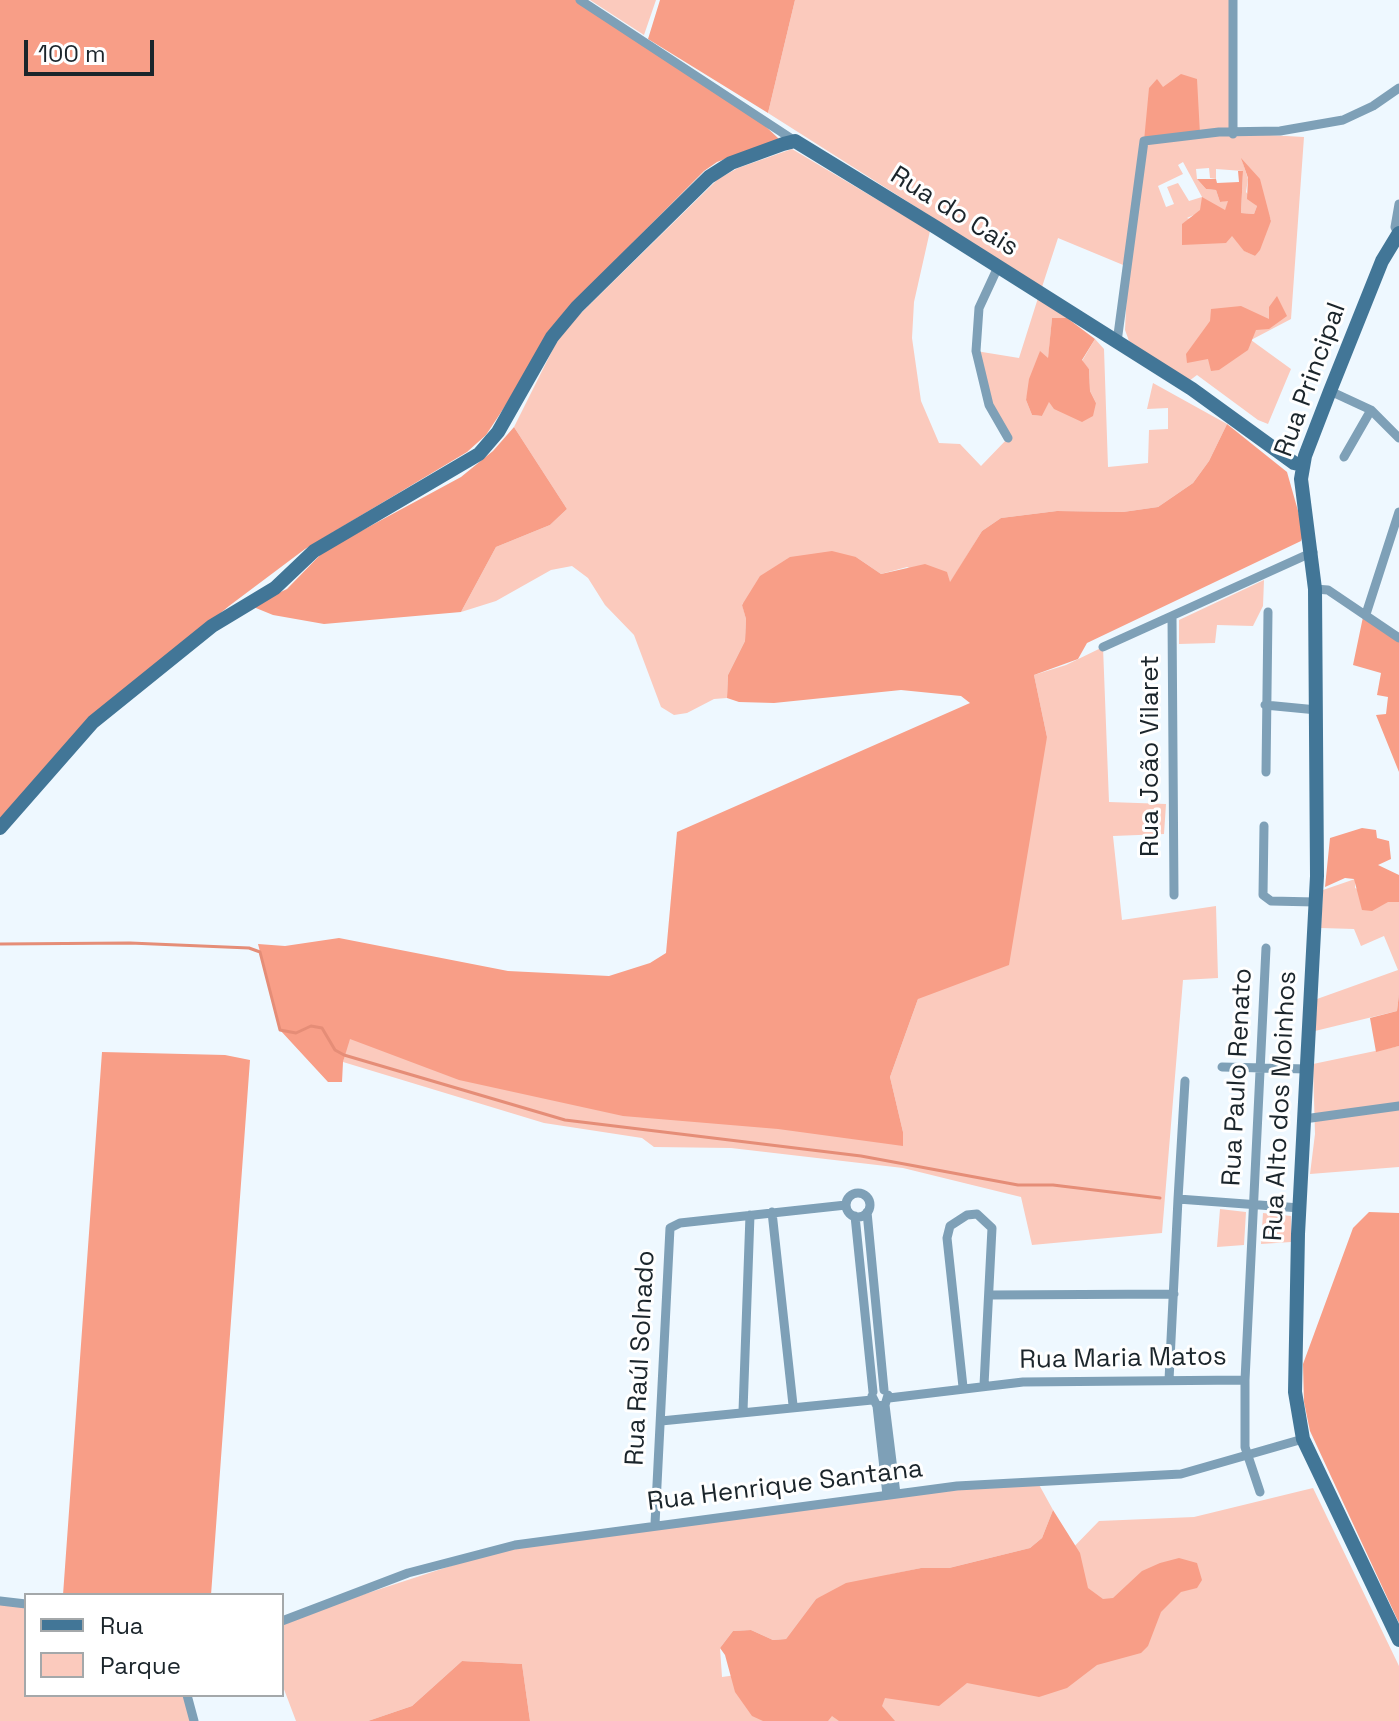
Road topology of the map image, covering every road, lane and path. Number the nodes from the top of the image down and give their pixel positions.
1 (580, 0) edge
2 (1233, 0) edge
3 (1399, 88) edge
4 (1233, 134) junction
5 (795, 141) junction
6 (1399, 204) edge
7 (1398, 233) edge
8 (998, 267) junction
9 (1117, 342) junction
10 (1330, 391) junction
11 (1371, 410) junction
12 (1008, 438) dead end
13 (1399, 438) edge
14 (1344, 457) dead end
15 (1302, 465) junction
16 (1399, 512) edge
17 (1313, 552) junction
18 (1315, 589) junction
19 (1268, 612) dead end
20 (1366, 614) junction
21 (1172, 616) junction
22 (1399, 638) edge
23 (1103, 647) dead end
24 (1265, 705) junction
25 (1317, 710) junction
26 (1266, 772) dead end
27 (1264, 826) dead end
28 (0, 828) edge
29 (1174, 895) dead end
30 (1315, 902) junction
31 (1266, 948) dead end
32 (1222, 1067) dead end
33 (1261, 1068) junction
34 (1307, 1069) junction
35 (1185, 1081) dead end
36 (1399, 1106) edge
37 (1304, 1119) junction
38 (1178, 1199) junction
39 (846, 1205) junction
40 (1254, 1207) junction
41 (1300, 1208) junction
42 (772, 1212) junction
43 (867, 1212) junction
44 (750, 1215) junction
45 (855, 1216) junction
46 (1174, 1294) junction
47 (990, 1295) junction
48 (1169, 1380) junction
49 (1245, 1380) junction
50 (984, 1385) junction
51 (963, 1387) junction
52 (880, 1399) junction
53 (793, 1405) junction
54 (743, 1411) junction
55 (661, 1421) junction
56 (1303, 1439) junction
57 (1248, 1456) junction
58 (1260, 1492) dead end
59 (892, 1495) junction
60 (655, 1524) junction
61 (0, 1601) edge
62 (24, 1604) edge
63 (284, 1620) edge
64 (1399, 1640) edge
65 (188, 1697) edge
66 (194, 1721) edge

1 - 5 street, Rua do Cais
2 - 4 street
3 - 4 street
4 - 9 street
5 - 8 street, Rua do Cais
5 - 28 street
6 - 7 street
7 - 10 street, Rua Principal
8 - 9 street, Rua do Cais
8 - 12 street
9 - 15 street, Rua do Cais
10 - 11 street
10 - 15 street, Rua Principal
11 - 13 street
11 - 14 street
15 - 17 street, Rua Principal
16 - 20 street
17 - 18 street, Rua Alto dos Moinhos
17 - 21 street
18 - 20 street
18 - 25 street, Rua Alto dos Moinhos
19 - 24 street
20 - 22 street
21 - 23 street
21 - 29 street, Rua João Vilaret
24 - 25 street
24 - 26 street
25 - 30 street, Rua Alto dos Moinhos
27 - 30 street
30 - 34 street, Rua Alto dos Moinhos
31 - 33 street, Rua Paulo Renato
32 - 33 street
33 - 34 street
33 - 40 street, Rua Paulo Renato
34 - 37 street, Rua Alto dos Moinhos
35 - 38 street
36 - 37 street
37 - 41 street, Rua Alto dos Moinhos
38 - 40 street
38 - 46 street
39 - 42 street, Rua Raúl Solnado
39 - 43 street
39 - 45 street
40 - 41 street
40 - 49 street, Rua Paulo Renato
41 - 56 street, Rua Alto dos Moinhos
42 - 44 street, Rua Raúl Solnado
42 - 53 street
43 - 45 street
43 - 52 street
44 - 54 street
44 - 55 street, Rua Raúl Solnado
45 - 52 street
46 - 47 street
46 - 48 street
47 - 50 street
47 - 51 street
48 - 49 street, Rua Maria Matos
48 - 50 street, Rua Maria Matos
49 - 57 street, Rua Maria Matos
50 - 51 street, Rua Maria Matos
51 - 52 street, Rua Maria Matos
52 - 53 street, Rua Maria Matos
52 - 59 street
53 - 54 street, Rua Maria Matos
54 - 55 street, Rua Maria Matos
55 - 60 street, Rua Raúl Solnado
56 - 57 street, Rua Henrique Santana
56 - 64 street, Rua Alto dos Moinhos
57 - 58 street, Rua Maria Matos
57 - 59 street, Rua Henrique Santana
59 - 60 street, Rua Henrique Santana
60 - 63 street, Rua Henrique Santana
61 - 62 street
65 - 66 street

